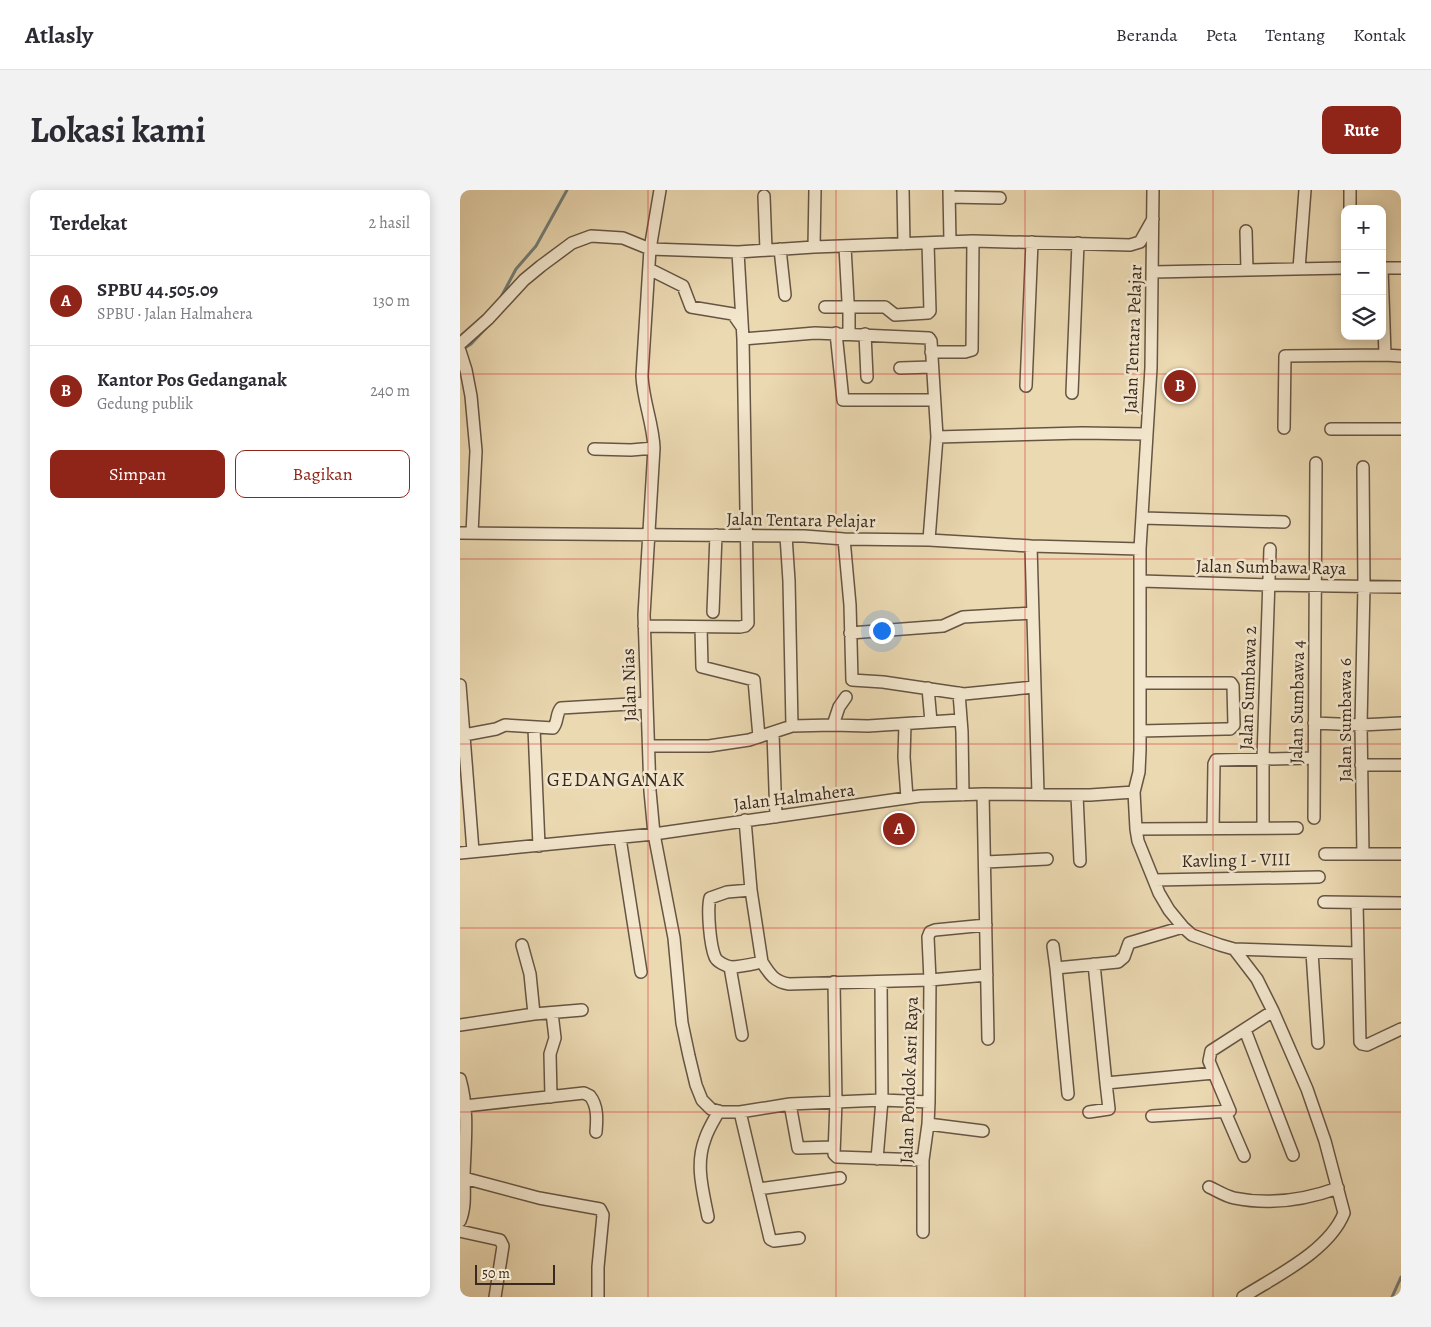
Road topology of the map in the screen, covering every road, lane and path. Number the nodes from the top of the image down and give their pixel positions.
1 (660, 190) edge
2 (815, 190) edge
3 (903, 190) edge
4 (1153, 190) edge
5 (1304, 190) edge
6 (1350, 190) edge
7 (949, 194) edge
8 (764, 196) dead end
9 (1000, 198) dead end
10 (1350, 205) edge
11 (1154, 218) junction
12 (1246, 231) dead end
13 (973, 241) junction
14 (950, 242) junction
15 (1032, 242) junction
16 (928, 243) junction
17 (1078, 243) junction
18 (904, 244) junction
19 (814, 247) junction
20 (845, 247) junction
21 (650, 249) junction
22 (780, 249) junction
23 (766, 250) junction
24 (738, 252) junction
25 (1341, 268) edge
26 (1386, 268) edge
27 (1401, 268) edge
28 (649, 269) junction
29 (1299, 269) junction
30 (1247, 270) junction
31 (1153, 272) junction
32 (784, 295) dead end
33 (1383, 295) edge
34 (848, 304) junction
35 (825, 307) dead end
36 (849, 329) dead end
37 (836, 333) junction
38 (743, 334) junction
39 (865, 334) junction
40 (460, 344) edge
41 (460, 351) edge
42 (931, 352) junction
43 (1385, 355) junction
44 (1401, 356) edge
45 (932, 367) junction
46 (900, 368) dead end
47 (867, 376) dead end
48 (1026, 386) dead end
49 (1072, 393) dead end
50 (933, 400) junction
51 (1284, 428) dead end
52 (1331, 429) dead end
53 (1401, 429) edge
54 (1146, 434) junction
55 (936, 437) junction
56 (654, 448) junction
57 (594, 449) dead end
58 (1316, 463) dead end
59 (1363, 467) dead end
60 (1142, 518) junction
61 (1284, 522) dead end
62 (460, 533) edge
63 (472, 533) junction
64 (649, 534) junction
65 (716, 535) junction
66 (747, 535) junction
67 (786, 536) junction
68 (844, 539) junction
69 (929, 540) junction
70 (1030, 546) junction
71 (1140, 548) junction
72 (1270, 549) dead end
73 (1141, 581) junction
74 (1316, 585) junction
75 (1270, 586) junction
76 (1364, 586) junction
77 (1401, 587) edge
78 (714, 612) dead end
79 (1032, 613) junction
80 (644, 626) junction
81 (701, 627) junction
82 (850, 633) junction
83 (1140, 683) junction
84 (460, 685) edge
85 (1034, 687) junction
86 (928, 688) junction
87 (959, 693) junction
88 (846, 698) dead end
89 (647, 703) junction
90 (960, 720) junction
91 (931, 722) junction
92 (1314, 723) junction
93 (1401, 723) edge
94 (905, 724) junction
95 (833, 725) junction
96 (1361, 725) junction
97 (792, 726) junction
98 (534, 728) junction
99 (1140, 731) junction
100 (773, 733) junction
101 (464, 735) junction
102 (759, 737) junction
103 (649, 746) junction
104 (1263, 758) junction
105 (1313, 758) junction
106 (1362, 765) junction
107 (1401, 765) edge
108 (1134, 792) junction
109 (983, 794) junction
110 (1038, 794) junction
111 (962, 795) junction
112 (1077, 795) junction
113 (907, 798) junction
114 (776, 816) junction
115 (1314, 818) dead end
116 (745, 820) junction
117 (1263, 828) junction
118 (1296, 828) dead end
119 (1136, 829) junction
120 (1213, 829) junction
121 (654, 834) junction
122 (620, 838) junction
123 (539, 846) junction
124 (473, 851) junction
125 (460, 853) edge
126 (1325, 854) dead end
127 (1363, 854) junction
128 (1401, 854) edge
129 (1047, 859) dead end
130 (1080, 861) dead end
131 (985, 862) junction
132 (1319, 877) dead end
133 (1154, 880) junction
134 (751, 890) junction
135 (1324, 902) dead end
136 (1357, 903) junction
137 (1401, 903) edge
138 (986, 925) junction
139 (1183, 927) junction
140 (522, 945) dead end
141 (1053, 946) dead end
142 (1234, 949) junction
143 (1312, 952) junction
144 (1358, 953) junction
145 (762, 962) junction
146 (1094, 964) junction
147 (730, 967) junction
148 (1056, 968) junction
149 (641, 972) dead end
150 (987, 975) junction
151 (930, 980) junction
152 (834, 982) junction
153 (881, 982) junction
154 (582, 1010) dead end
155 (1273, 1011) junction
156 (552, 1013) junction
157 (534, 1014) junction
158 (460, 1025) edge
159 (1244, 1030) junction
160 (1401, 1030) edge
161 (742, 1035) dead end
162 (988, 1039) dead end
163 (1318, 1043) dead end
164 (1214, 1073) junction
165 (460, 1079) edge
166 (1106, 1083) junction
167 (1068, 1094) dead end
168 (551, 1097) junction
169 (463, 1100) edge
170 (882, 1100) junction
171 (836, 1102) junction
172 (929, 1102) junction
173 (790, 1104) junction
174 (719, 1111) junction
175 (740, 1112) junction
176 (1088, 1112) dead end
177 (1224, 1112) junction
178 (1152, 1116) dead end
179 (928, 1124) junction
180 (983, 1131) dead end
181 (596, 1132) dead end
182 (833, 1146) junction
183 (1293, 1155) dead end
184 (1244, 1156) dead end
185 (877, 1159) junction
186 (923, 1160) junction
187 (464, 1178) junction
188 (840, 1178) dead end
189 (1209, 1187) dead end
190 (1338, 1188) junction
191 (758, 1189) junction
192 (708, 1217) dead end
193 (460, 1221) edge
194 (460, 1231) edge
195 (923, 1232) dead end
196 (799, 1238) dead end
197 (496, 1297) edge
198 (598, 1297) edge
199 (1243, 1297) edge

1 - 21 street, Jalan Nias
2 - 19 street
3 - 18 street
4 - 11 street, Jalan Tentara Pelajar
5 - 29 street
6 - 10 street
7 - 9 street
7 - 14 street
8 - 23 street
11 - 17 street
11 - 31 street, Jalan Tentara Pelajar
12 - 30 street
13 - 14 street
13 - 15 street
13 - 42 street
14 - 16 street
15 - 17 street
15 - 48 street
16 - 18 street
16 - 34 street
17 - 49 street
18 - 20 street
19 - 20 street
19 - 22 street
20 - 34 street
21 - 24 street
21 - 28 street, Jalan Nias
21 - 40 street
22 - 23 street
22 - 32 street
23 - 24 street
24 - 38 street
25 - 29 street
26 - 27 street
28 - 38 street
28 - 56 street, Jalan Nias
29 - 30 street
30 - 31 street
31 - 54 street, Jalan Tentara Pelajar
33 - 43 street
34 - 35 street
34 - 36 street
37 - 38 street
37 - 39 street
37 - 50 street
38 - 66 street
39 - 42 street
39 - 47 street
41 - 63 street
42 - 45 street
43 - 44 street
43 - 51 street
45 - 46 street
45 - 50 street
50 - 55 street
52 - 53 street
54 - 55 street
54 - 60 street, Jalan Tentara Pelajar
55 - 69 street
56 - 57 street
56 - 64 street, Jalan Nias
58 - 74 street, Jalan Sumbawa 4
59 - 76 street, Jalan Sumbawa 6
60 - 61 street
60 - 71 street, Jalan Tentara Pelajar
62 - 63 street, Jalan Tentara Pelajar
63 - 64 street, Jalan Tentara Pelajar
64 - 65 street, Jalan Tentara Pelajar
64 - 80 street, Jalan Nias
65 - 66 street, Jalan Tentara Pelajar
65 - 78 street
66 - 67 street, Jalan Tentara Pelajar
66 - 81 street
67 - 68 street, Jalan Tentara Pelajar
67 - 97 street
68 - 69 street, Jalan Tentara Pelajar
68 - 82 street
69 - 70 street, Jalan Tentara Pelajar
70 - 71 street, Jalan Tentara Pelajar
70 - 79 street
71 - 73 street, Jalan Tentara Pelajar
72 - 75 street, Jalan Sumbawa 2
73 - 75 street, Jalan Sumbawa Raya
73 - 83 street, Jalan Tentara Pelajar
74 - 75 street, Jalan Sumbawa Raya
74 - 76 street, Jalan Sumbawa Raya
74 - 92 street, Jalan Sumbawa 4
75 - 104 street, Jalan Sumbawa 2
76 - 77 street, Jalan Sumbawa Raya
76 - 96 street, Jalan Sumbawa 6
79 - 82 street
79 - 85 street
80 - 81 street
80 - 89 street, Jalan Nias
81 - 102 street
82 - 86 street
83 - 99 street, Jalan Tentara Pelajar
83 - 99 street
84 - 101 street
85 - 87 street
85 - 110 street
86 - 87 street
86 - 91 street
87 - 90 street
88 - 95 street
89 - 98 street
89 - 103 street, Jalan Nias
90 - 91 street
90 - 111 street
91 - 94 street
92 - 96 street
92 - 105 street, Jalan Sumbawa 4
93 - 96 street
94 - 95 street
94 - 113 street
95 - 97 street
96 - 106 street, Jalan Sumbawa 6
97 - 100 street
98 - 101 street
98 - 123 street
99 - 108 street, Jalan Tentara Pelajar
100 - 102 street
100 - 114 street
101 - 124 street
102 - 103 street
103 - 121 street, Jalan Nias
104 - 105 street
104 - 117 street, Jalan Sumbawa 2
104 - 120 street
105 - 115 street, Jalan Sumbawa 4
106 - 107 street
106 - 127 street, Jalan Sumbawa 6
108 - 112 street, Jalan Halmahera
108 - 119 street, Jalan Tentara Pelajar
109 - 110 street, Jalan Halmahera
109 - 111 street, Jalan Halmahera
109 - 131 street
110 - 112 street, Jalan Halmahera
111 - 113 street, Jalan Halmahera
112 - 130 street
113 - 114 street, Jalan Halmahera
114 - 116 street, Jalan Halmahera
116 - 121 street, Jalan Halmahera
116 - 134 street
117 - 118 street
117 - 120 street
119 - 120 street
119 - 133 street, Jalan Tentara Pelajar
121 - 122 street, Jalan Halmahera
121 - 174 street, Jalan Nias
122 - 123 street, Jalan Halmahera
122 - 149 street
123 - 124 street, Jalan Halmahera
124 - 125 street, Jalan Halmahera
126 - 127 street
127 - 128 street
129 - 131 street
131 - 138 street
132 - 133 street, Kavling I - VIII
133 - 139 street, Jalan Tentara Pelajar
134 - 145 street
134 - 147 street
135 - 136 street
136 - 137 street
136 - 144 street
138 - 150 street
138 - 151 street
139 - 142 street
139 - 146 street
140 - 157 street
141 - 148 street
142 - 143 street
142 - 155 street
143 - 144 street
143 - 163 street
144 - 160 street
145 - 147 street
145 - 152 street, Jalan Pondok Asri Raya
146 - 148 street
146 - 166 street
147 - 161 street
148 - 167 street
150 - 151 street
150 - 162 street
151 - 153 street, Jalan Pondok Asri Raya
151 - 172 street, Jalan Pondok Asri Raya
152 - 153 street, Jalan Pondok Asri Raya
152 - 171 street
153 - 170 street
154 - 156 street
155 - 159 street
155 - 190 street
156 - 157 street
156 - 168 street
157 - 158 street
159 - 164 street
159 - 183 street
164 - 166 street
164 - 177 street
165 - 169 street
166 - 176 street
168 - 169 street
168 - 181 street
169 - 187 street
170 - 171 street
170 - 172 street
170 - 185 street
171 - 173 street
171 - 182 street
172 - 179 street, Jalan Pondok Asri Raya
173 - 175 street
173 - 182 street
174 - 175 street
174 - 192 street
175 - 191 street
177 - 178 street
177 - 184 street
179 - 180 street
179 - 186 street, Jalan Pondok Asri Raya
182 - 185 street
185 - 186 street
186 - 195 street, Jalan Pondok Asri Raya
187 - 193 street
187 - 198 street
188 - 191 street
189 - 190 street
190 - 199 street
191 - 196 street
194 - 197 street

